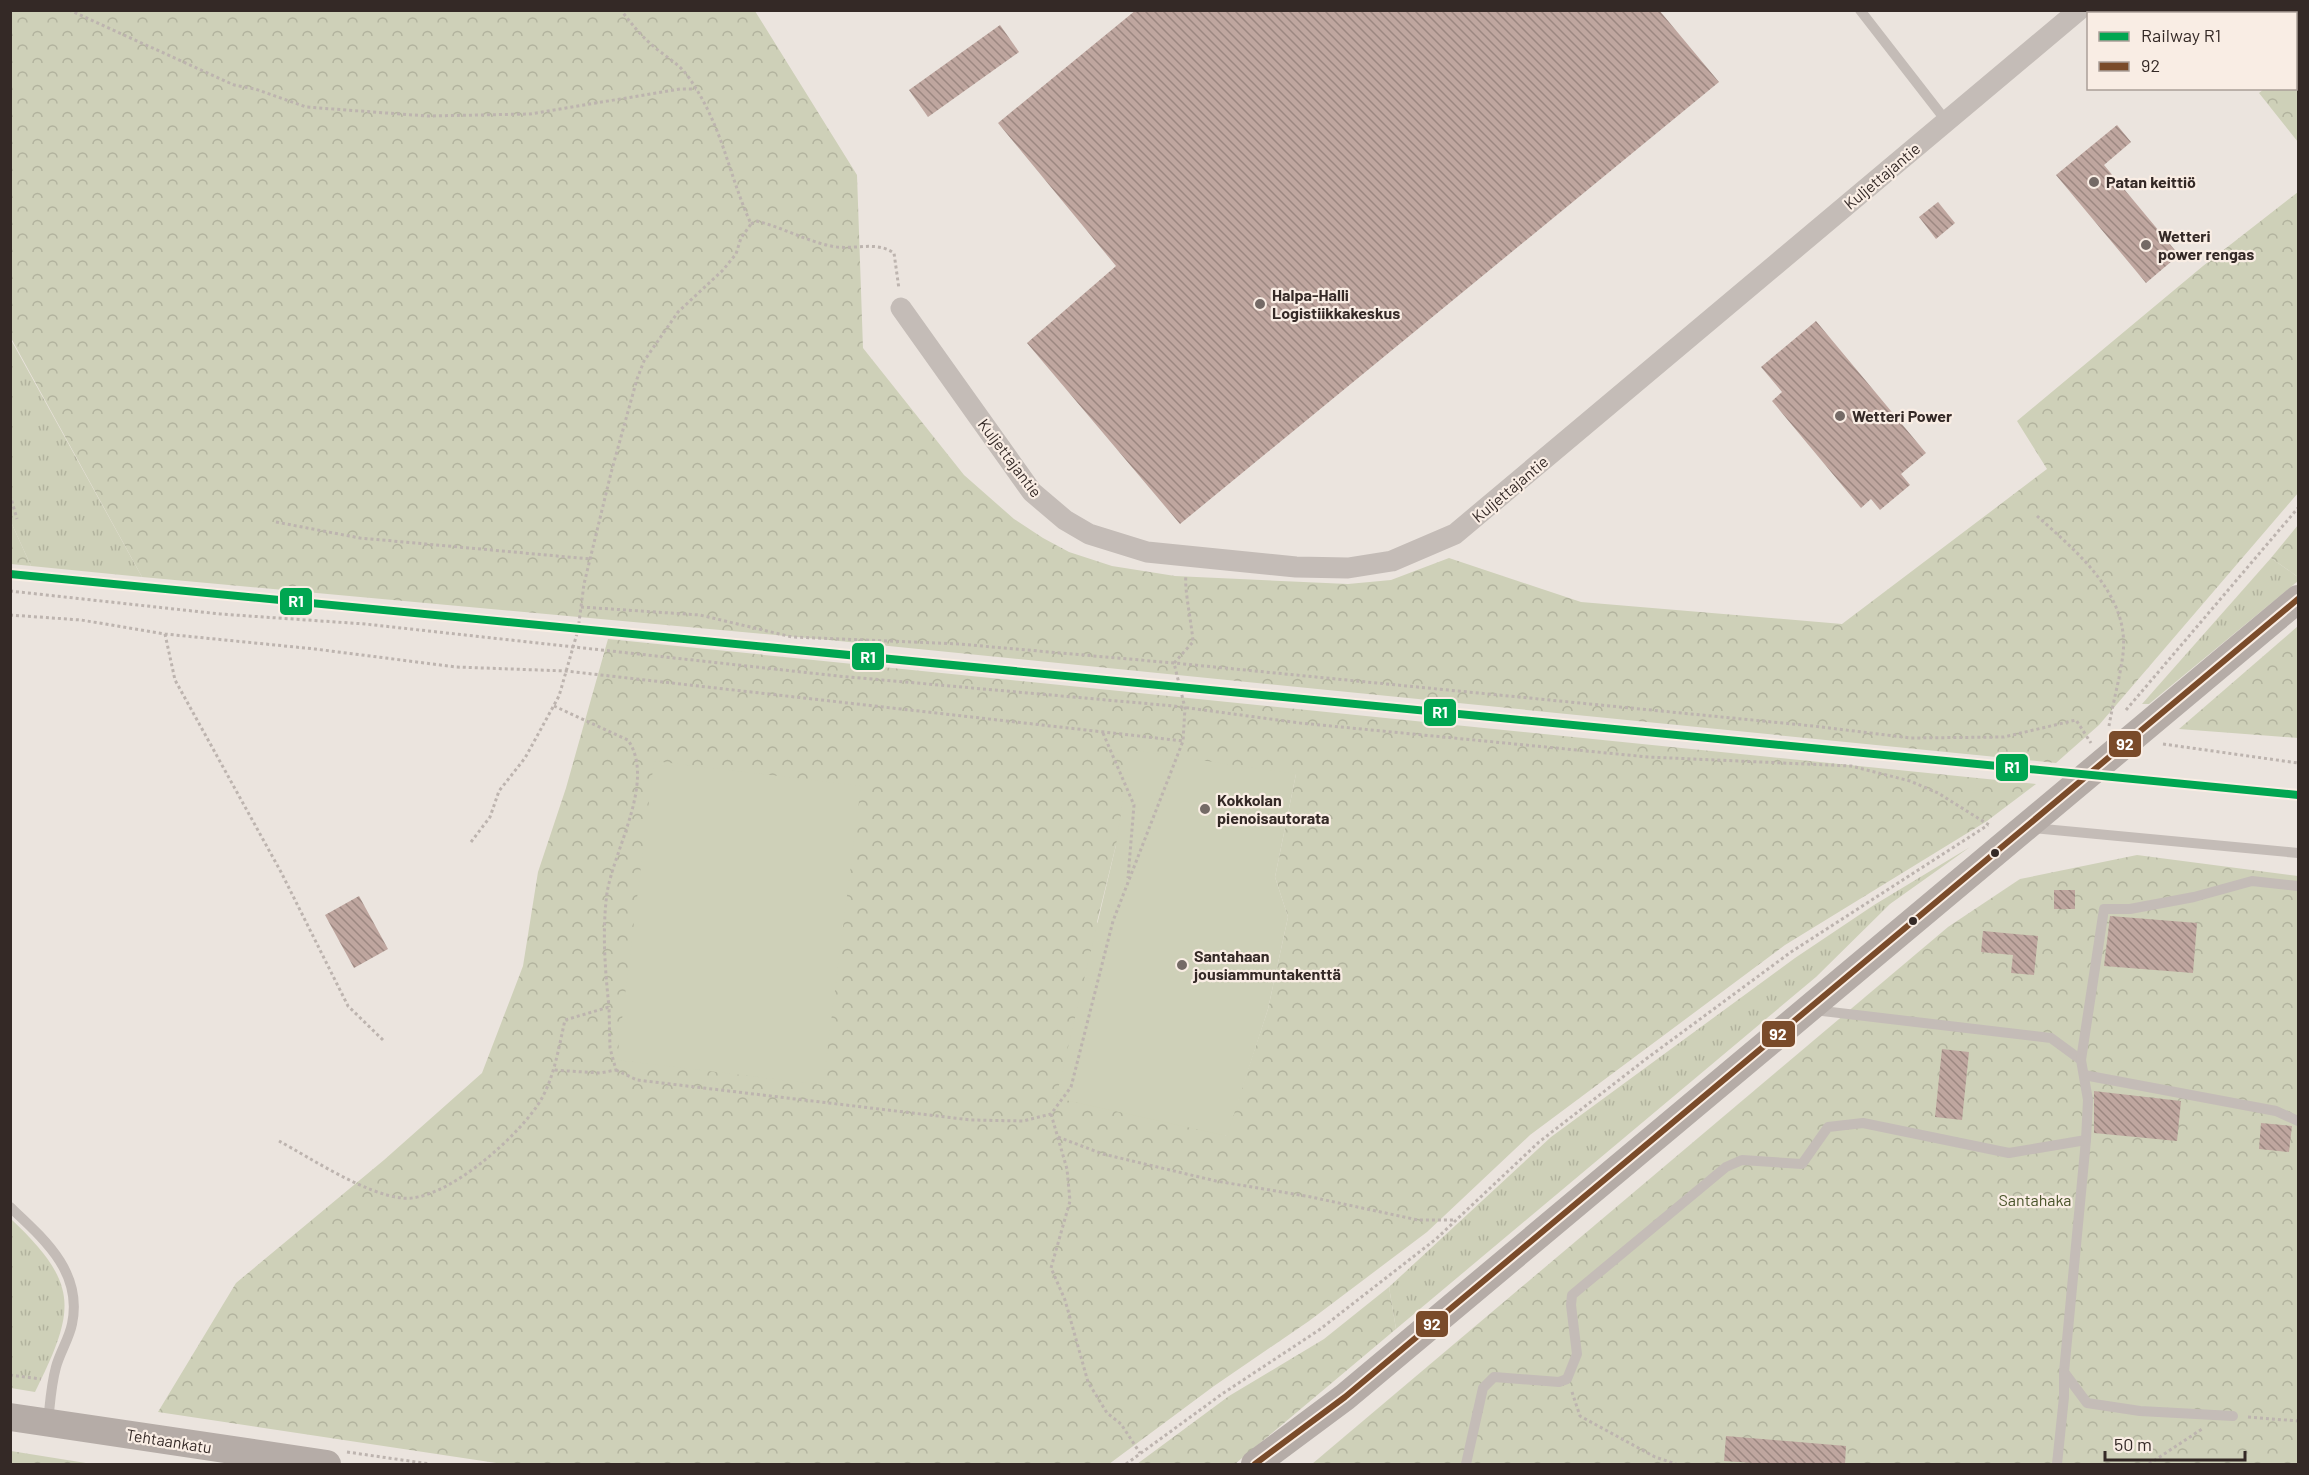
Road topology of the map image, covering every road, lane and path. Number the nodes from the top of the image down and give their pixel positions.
1 (69, 10) edge
2 (86, 10) edge
3 (621, 10) edge
4 (1860, 10) edge
5 (2079, 10) edge
6 (84, 18) junction
7 (697, 89) junction
8 (1947, 122) junction
9 (751, 224) junction
10 (901, 308) joint
11 (10, 495) edge
12 (2298, 508) edge
13 (2037, 516) dead end
14 (17, 519) dead end
15 (276, 522) dead end
16 (1189, 558) junction
17 (590, 559) junction
18 (10, 591) edge
19 (2298, 599) edge
20 (581, 607) junction
21 (10, 615) edge
22 (165, 634) junction
23 (572, 648) junction
24 (1174, 663) junction
25 (566, 671) junction
26 (554, 706) junction
27 (1185, 708) junction
28 (2120, 726) junction
29 (1103, 733) junction
30 (2100, 738) dead end
31 (1183, 741) junction
32 (2092, 745) junction
33 (2084, 751) dead end
34 (2298, 763) edge
35 (1998, 818) dead end
36 (1989, 825) junction
37 (2027, 828) junction
38 (471, 842) dead end
39 (2298, 853) edge
40 (1128, 884) junction
41 (2298, 886) edge
42 (609, 1007) junction
43 (1808, 1009) junction
44 (383, 1040) dead end
45 (2081, 1059) junction
46 (553, 1070) junction
47 (616, 1070) junction
48 (2084, 1075) junction
49 (1051, 1114) junction
50 (2298, 1121) edge
51 (1058, 1137) junction
52 (2086, 1140) junction
53 (279, 1141) dead end
54 (10, 1207) edge
55 (1456, 1220) junction
56 (2064, 1372) junction
57 (10, 1375) edge
58 (1568, 1379) junction
59 (54, 1383) junction
60 (1345, 1397) junction
61 (2233, 1416) junction
62 (10, 1417) edge
63 (2298, 1421) edge
64 (48, 1423) junction
65 (2059, 1451) junction
66 (1140, 1453) junction
67 (327, 1464) edge
68 (1126, 1464) edge
69 (1254, 1464) edge
70 (1283, 1464) edge
71 (1466, 1464) edge
72 (1676, 1464) edge
73 (2056, 1464) edge
74 (2064, 1464) edge
75 (2149, 1464) edge

1 - 6 path
2 - 6 path
3 - 7 path
4 - 8 lane
5 - 8 street, Kuljettajantie
6 - 7 path
7 - 9 path
8 - 16 street, Kuljettajantie
9 - 10 path
9 - 17 path
10 - 16 street, Kuljettajantie
11 - 14 path
12 - 28 path
13 - 28 path
15 - 17 path
16 - 24 path
17 - 20 path
18 - 23 path
19 - 28 main road
20 - 23 path
20 - 24 path
21 - 22 path
22 - 25 path
22 - 44 path
23 - 25 path
23 - 27 path
24 - 27 path
24 - 32 path
25 - 26 path
25 - 29 path
26 - 38 path
26 - 42 path
27 - 31 path
27 - 36 path
28 - 34 path
28 - 37 main road
29 - 31 path
29 - 40 path
30 - 32 path
31 - 40 path
32 - 33 path
35 - 36 path
36 - 55 path
37 - 39 lane
37 - 43 main road
40 - 49 path
41 - 45 lane
42 - 46 path
42 - 47 path
43 - 45 lane
43 - 60 main road
45 - 48 lane
46 - 47 path
46 - 53 path
47 - 49 path
48 - 50 lane
48 - 52 lane
49 - 51 path
51 - 55 path
51 - 66 path
52 - 56 lane
52 - 58 lane
54 - 59 lane
55 - 66 path
56 - 61 lane
56 - 65 lane
57 - 59 path
58 - 71 lane
58 - 72 path
59 - 64 lane
60 - 69 main road
60 - 70 main road
61 - 63 path
61 - 75 path
62 - 64 main road, Tehtaankatu
64 - 67 main road, Tehtaankatu
65 - 73 lane
65 - 74 lane
66 - 68 path

